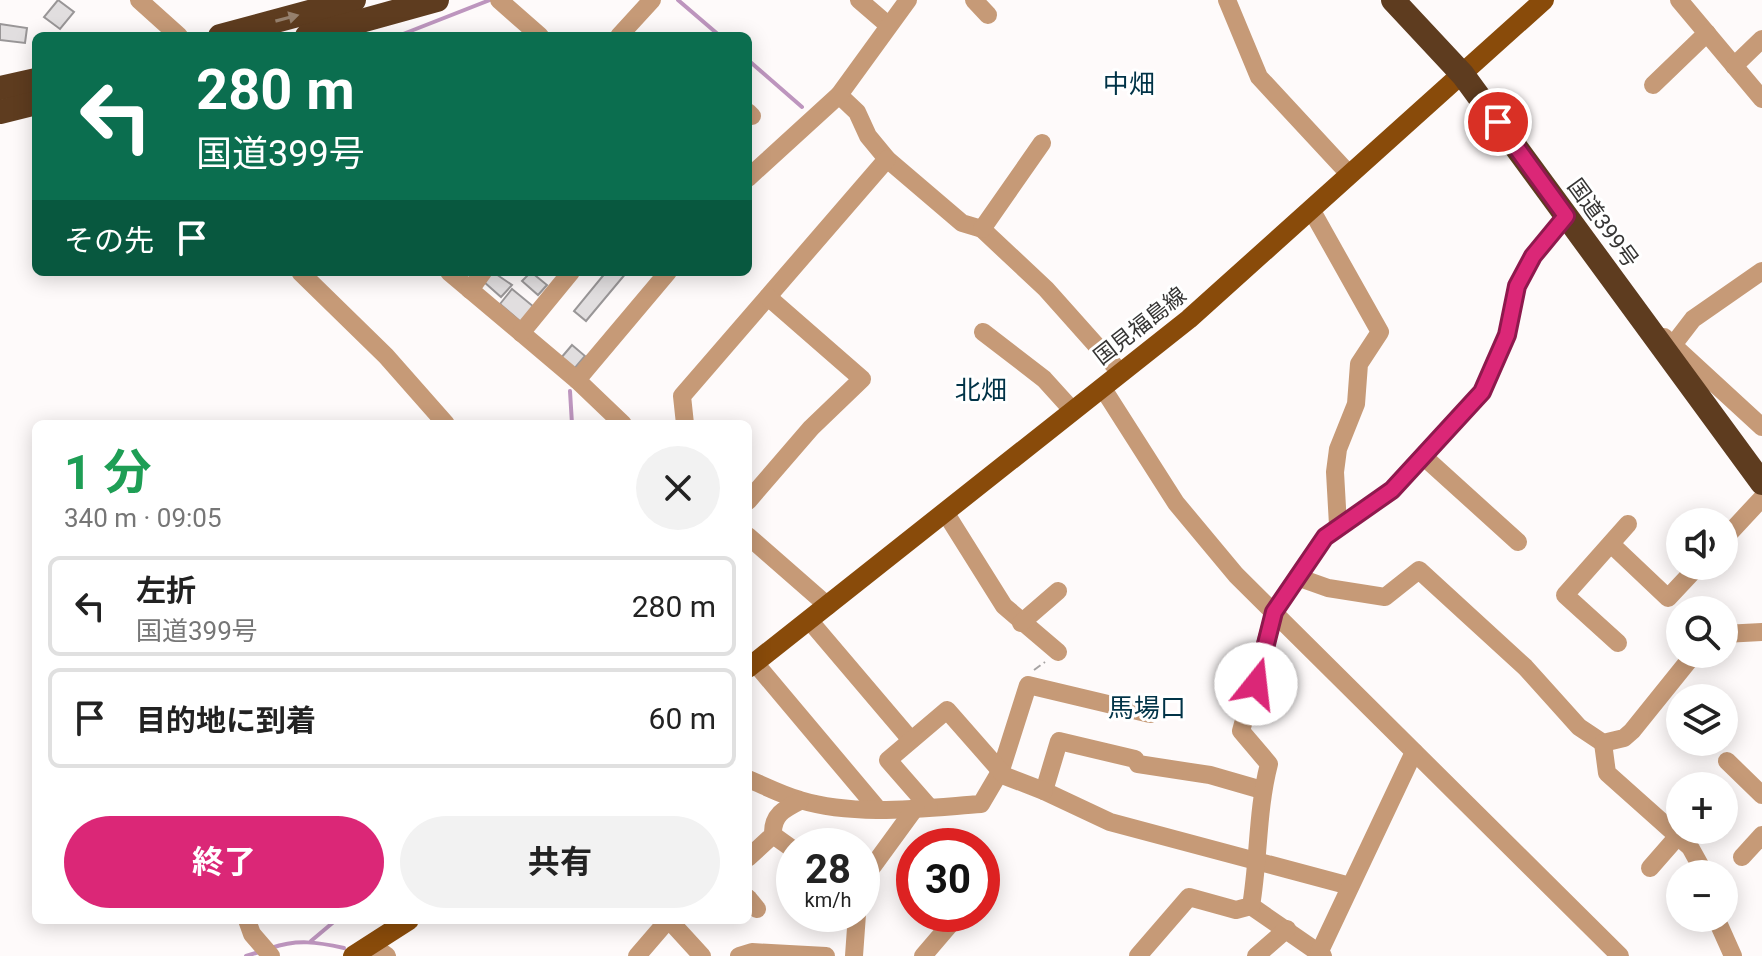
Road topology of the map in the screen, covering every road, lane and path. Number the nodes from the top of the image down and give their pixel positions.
1 (354, 0) edge
2 (437, 0) edge
3 (499, 0) edge
4 (652, 0) edge
5 (859, 0) edge
6 (908, 0) edge
7 (974, 0) edge
8 (1227, 0) edge
9 (1393, 0) edge
10 (1544, 0) edge
11 (1679, 0) edge
12 (143, 1) edge
13 (988, 15) dead end
14 (888, 25) junction
15 (175, 32) edge
16 (235, 32) edge
17 (321, 32) edge
18 (535, 32) edge
19 (623, 32) edge
20 (1707, 33) junction
21 (1762, 39) edge
22 (1734, 66) junction
23 (1463, 75) junction
24 (32, 81) edge
25 (1653, 85) dead end
26 (0, 88) edge
27 (839, 95) junction
28 (1762, 99) edge
29 (32, 104) edge
30 (0, 112) edge
31 (1042, 143) dead end
32 (887, 159) junction
33 (752, 174) edge
34 (1350, 175) junction
35 (1312, 211) junction
36 (1566, 216) junction
37 (982, 229) junction
38 (1762, 271) edge
39 (304, 276) edge
40 (454, 276) edge
41 (480, 276) edge
42 (568, 276) edge
43 (665, 276) edge
44 (470, 290) junction
45 (768, 297) junction
46 (1631, 307) junction
47 (983, 332) dead end
48 (521, 333) junction
49 (1673, 345) junction
50 (1120, 372) junction
51 (577, 380) junction
52 (1102, 387) junction
53 (1073, 411) junction
54 (442, 420) edge
55 (619, 420) edge
56 (685, 420) edge
57 (1762, 427) edge
58 (1423, 456) junction
59 (1762, 483) edge
60 (752, 496) edge
61 (1762, 498) edge
62 (945, 512) junction
63 (1628, 524) dead end
64 (1738, 524) edge
65 (1338, 525) junction
66 (752, 540) edge
67 (1518, 542) dead end
68 (1611, 544) junction
69 (1297, 577) junction
70 (1685, 580) edge
71 (1058, 591) dead end
72 (828, 606) junction
73 (1274, 612) junction
74 (809, 620) junction
75 (1021, 623) junction
76 (1762, 632) edge
77 (1738, 633) edge
78 (1618, 643) dead end
79 (1058, 652) joint
80 (752, 666) edge
81 (1683, 668) edge
82 (1028, 685) junction
83 (1150, 714) dead end
84 (911, 740) junction
85 (1603, 743) junction
86 (1414, 752) junction
87 (1727, 761) dead end
88 (1001, 770) junction
89 (752, 781) edge
90 (1262, 790) junction
91 (1044, 791) junction
92 (1762, 795) edge
93 (800, 801) junction
94 (923, 807) junction
95 (877, 808) junction
96 (1666, 825) edge
97 (773, 835) junction
98 (1762, 835) edge
99 (776, 837) edge
100 (1671, 844) edge
101 (752, 854) edge
102 (1742, 857) dead end
103 (880, 859) edge
104 (1259, 863) junction
105 (1650, 868) dead end
106 (1350, 886) junction
107 (1251, 906) junction
108 (248, 924) edge
109 (405, 924) edge
110 (665, 924) edge
111 (672, 924) edge
112 (1287, 929) junction
113 (856, 932) edge
114 (944, 932) edge
115 (1722, 932) edge
116 (379, 950) edge
117 (1321, 954) edge
118 (271, 956) edge
119 (353, 956) edge
120 (637, 956) edge
121 (702, 956) edge
122 (739, 956) edge
123 (826, 956) edge
124 (854, 956) edge
125 (923, 956) edge
126 (1138, 956) edge
127 (1256, 956) edge
128 (1620, 956) edge
129 (1733, 956) edge

16 -> 1 highway
2 - 17 highway
3 - 18 street
4 - 19 street
5 - 14 street
6 - 14 street
7 - 13 street
8 - 34 street
9 - 23 highway, 国道399号
10 - 23 main road, 国見福島線
11 - 20 street
12 - 15 street
14 - 27 street
20 - 22 street
20 - 25 street
21 - 22 street
22 - 28 street
23 - 34 main road, 国見福島線
23 - 36 highway, 国道399号
24 - 26 highway
27 - 32 street
27 - 33 street
29 - 30 highway
31 - 37 street
32 - 37 street
32 - 45 street
34 - 35 main road, 国見福島線
35 - 50 main road, 国見福島線
35 - 65 street
36 - 46 highway, 国道399号
36 - 58 street
37 - 50 street
38 - 49 street
39 - 54 street
40 - 44 street
41 - 44 street
42 - 48 street
43 - 51 street
44 - 48 street
45 - 56 street
45 - 60 street
46 - 49 street
46 - 59 highway, 国道399号
47 - 53 street
48 - 51 street
49 - 57 street
50 - 52 main road, 国見福島線
51 - 55 street
52 - 53 main road, 国見福島線
52 - 73 street
53 - 62 main road, 国見福島線
58 - 65 street
58 - 67 street
61 - 64 street
62 - 72 main road, 国見福島線
62 - 75 street
63 - 68 street
65 - 69 street
66 - 72 street
68 - 70 street
68 - 78 street
69 - 73 street
69 - 85 street
71 - 75 street
72 - 74 main road, 国見福島線
73 - 86 street
73 - 90 street
74 - 80 main road, 国見福島線
74 - 84 street
75 - 79 street
76 - 77 street
79 - 82 path
80 - 95 street
81 - 85 street
82 - 83 street
82 - 88 street
84 - 88 street
84 - 94 street
85 - 96 street
86 - 106 street
86 - 128 street
87 - 92 street
88 - 91 street
88 - 94 street
89 - 93 street
90 - 91 street
90 - 104 street
91 - 104 street
93 - 95 street
93 - 97 street
94 - 95 street
94 - 103 street
97 - 99 street
97 - 101 street
98 - 102 street
100 - 105 street
104 - 106 street
104 - 107 street
106 - 117 street
107 - 112 street
107 - 126 street
108 - 118 street
109 - 116 main road
110 - 120 street
111 - 121 street
112 - 117 street
112 - 127 street
113 - 124 street
114 - 125 street
115 - 129 street
116 - 119 main road
122 - 123 street

